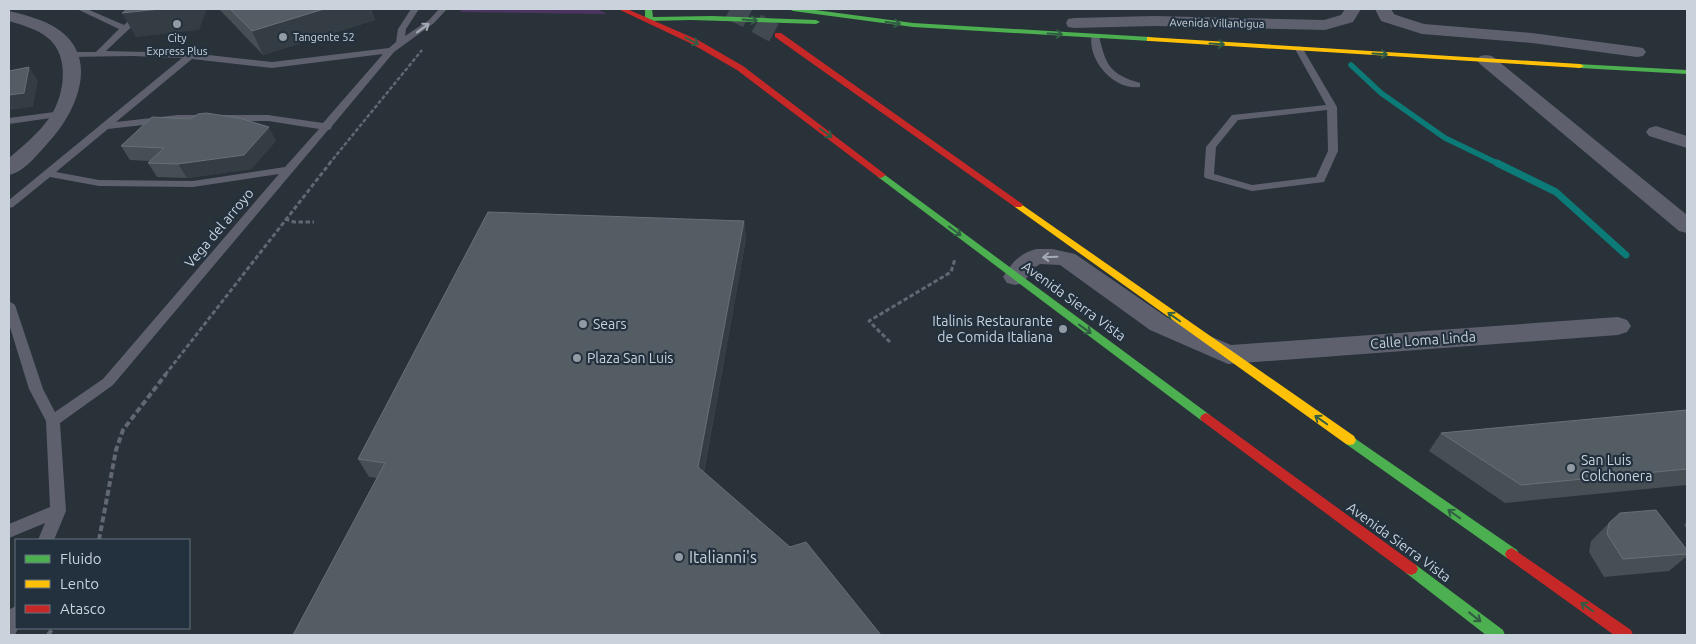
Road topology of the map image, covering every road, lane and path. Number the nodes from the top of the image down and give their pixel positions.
1 (87, 9) edge
2 (135, 9) edge
3 (415, 9) edge
4 (443, 9) edge
5 (622, 9) edge
6 (793, 9) edge
7 (880, 9) edge
8 (1353, 9) edge
9 (1383, 9) edge
10 (649, 14) edge
11 (9, 16) edge
12 (860, 19) junction
13 (1074, 23) junction
14 (124, 28) junction
15 (778, 35) tunnel mouth
16 (1095, 36) junction
17 (1331, 36) dead end
18 (1420, 41) dead end
19 (396, 46) junction
20 (424, 48) dead end
21 (1299, 49) junction
22 (1642, 53) joint
23 (98, 54) junction
24 (70, 56) junction
25 (190, 56) junction
26 (1486, 60) junction
27 (1687, 72) edge
28 (1137, 85) dead end
29 (1332, 107) junction
30 (62, 114) junction
31 (9, 121) edge
32 (105, 126) junction
33 (328, 127) junction
34 (1656, 132) dead end
35 (1687, 142) edge
36 (9, 169) edge
37 (288, 170) junction
38 (48, 173) junction
39 (9, 205) edge
40 (285, 219) junction
41 (314, 222) dead end
42 (1687, 226) edge
43 (954, 254) dead end
44 (1015, 277) junction
45 (9, 305) edge
46 (1618, 326) dead end
47 (890, 342) dead end
48 (1228, 355) junction
49 (53, 421) junction
50 (58, 511) junction
51 (9, 531) edge
52 (46, 539) edge
53 (99, 539) edge
54 (15, 616) edge
55 (9, 629) edge
56 (1498, 635) edge
57 (1626, 635) edge

1 - 14 lane
2 - 14 lane
3 - 19 lane, Vega del arroyo
19 -> 4 lane, Vega del arroyo
5 - 10 main road, Avenida Sierra Vista
6 - 12 main road
7 - 13 main road
8 - 13 street, Avenida Villantigua
9 - 22 street
10 -> 12 main road
10 -> 44 main road, Avenida Sierra Vista
11 - 24 street
12 -> 16 main road
13 - 17 main road
14 - 23 lane
48 -> 15 main road
16 -> 21 main road
16 - 28 lane
18 - 22 main road
19 - 25 lane
19 - 33 lane, Vega del arroyo
20 - 40 path
21 -> 26 main road
21 - 29 lane
23 - 24 lane
23 - 25 lane
24 - 30 street
25 - 32 lane
26 - 27 main road
26 - 42 street
29 - 29 lane
30 - 31 lane
30 - 36 street
32 - 33 lane
32 - 38 lane
33 - 37 lane, Vega del arroyo
34 - 35 street
37 - 38 lane
37 - 49 lane, Vega del arroyo
38 - 39 lane
40 - 41 path
40 - 53 path
43 - 47 path
48 -> 44 street
44 -> 56 main road, Avenida Sierra Vista
45 - 49 lane
46 - 48 street, Calle Loma Linda
57 -> 48 main road
49 - 50 lane
50 - 51 lane
50 - 52 lane
54 - 55 lane

